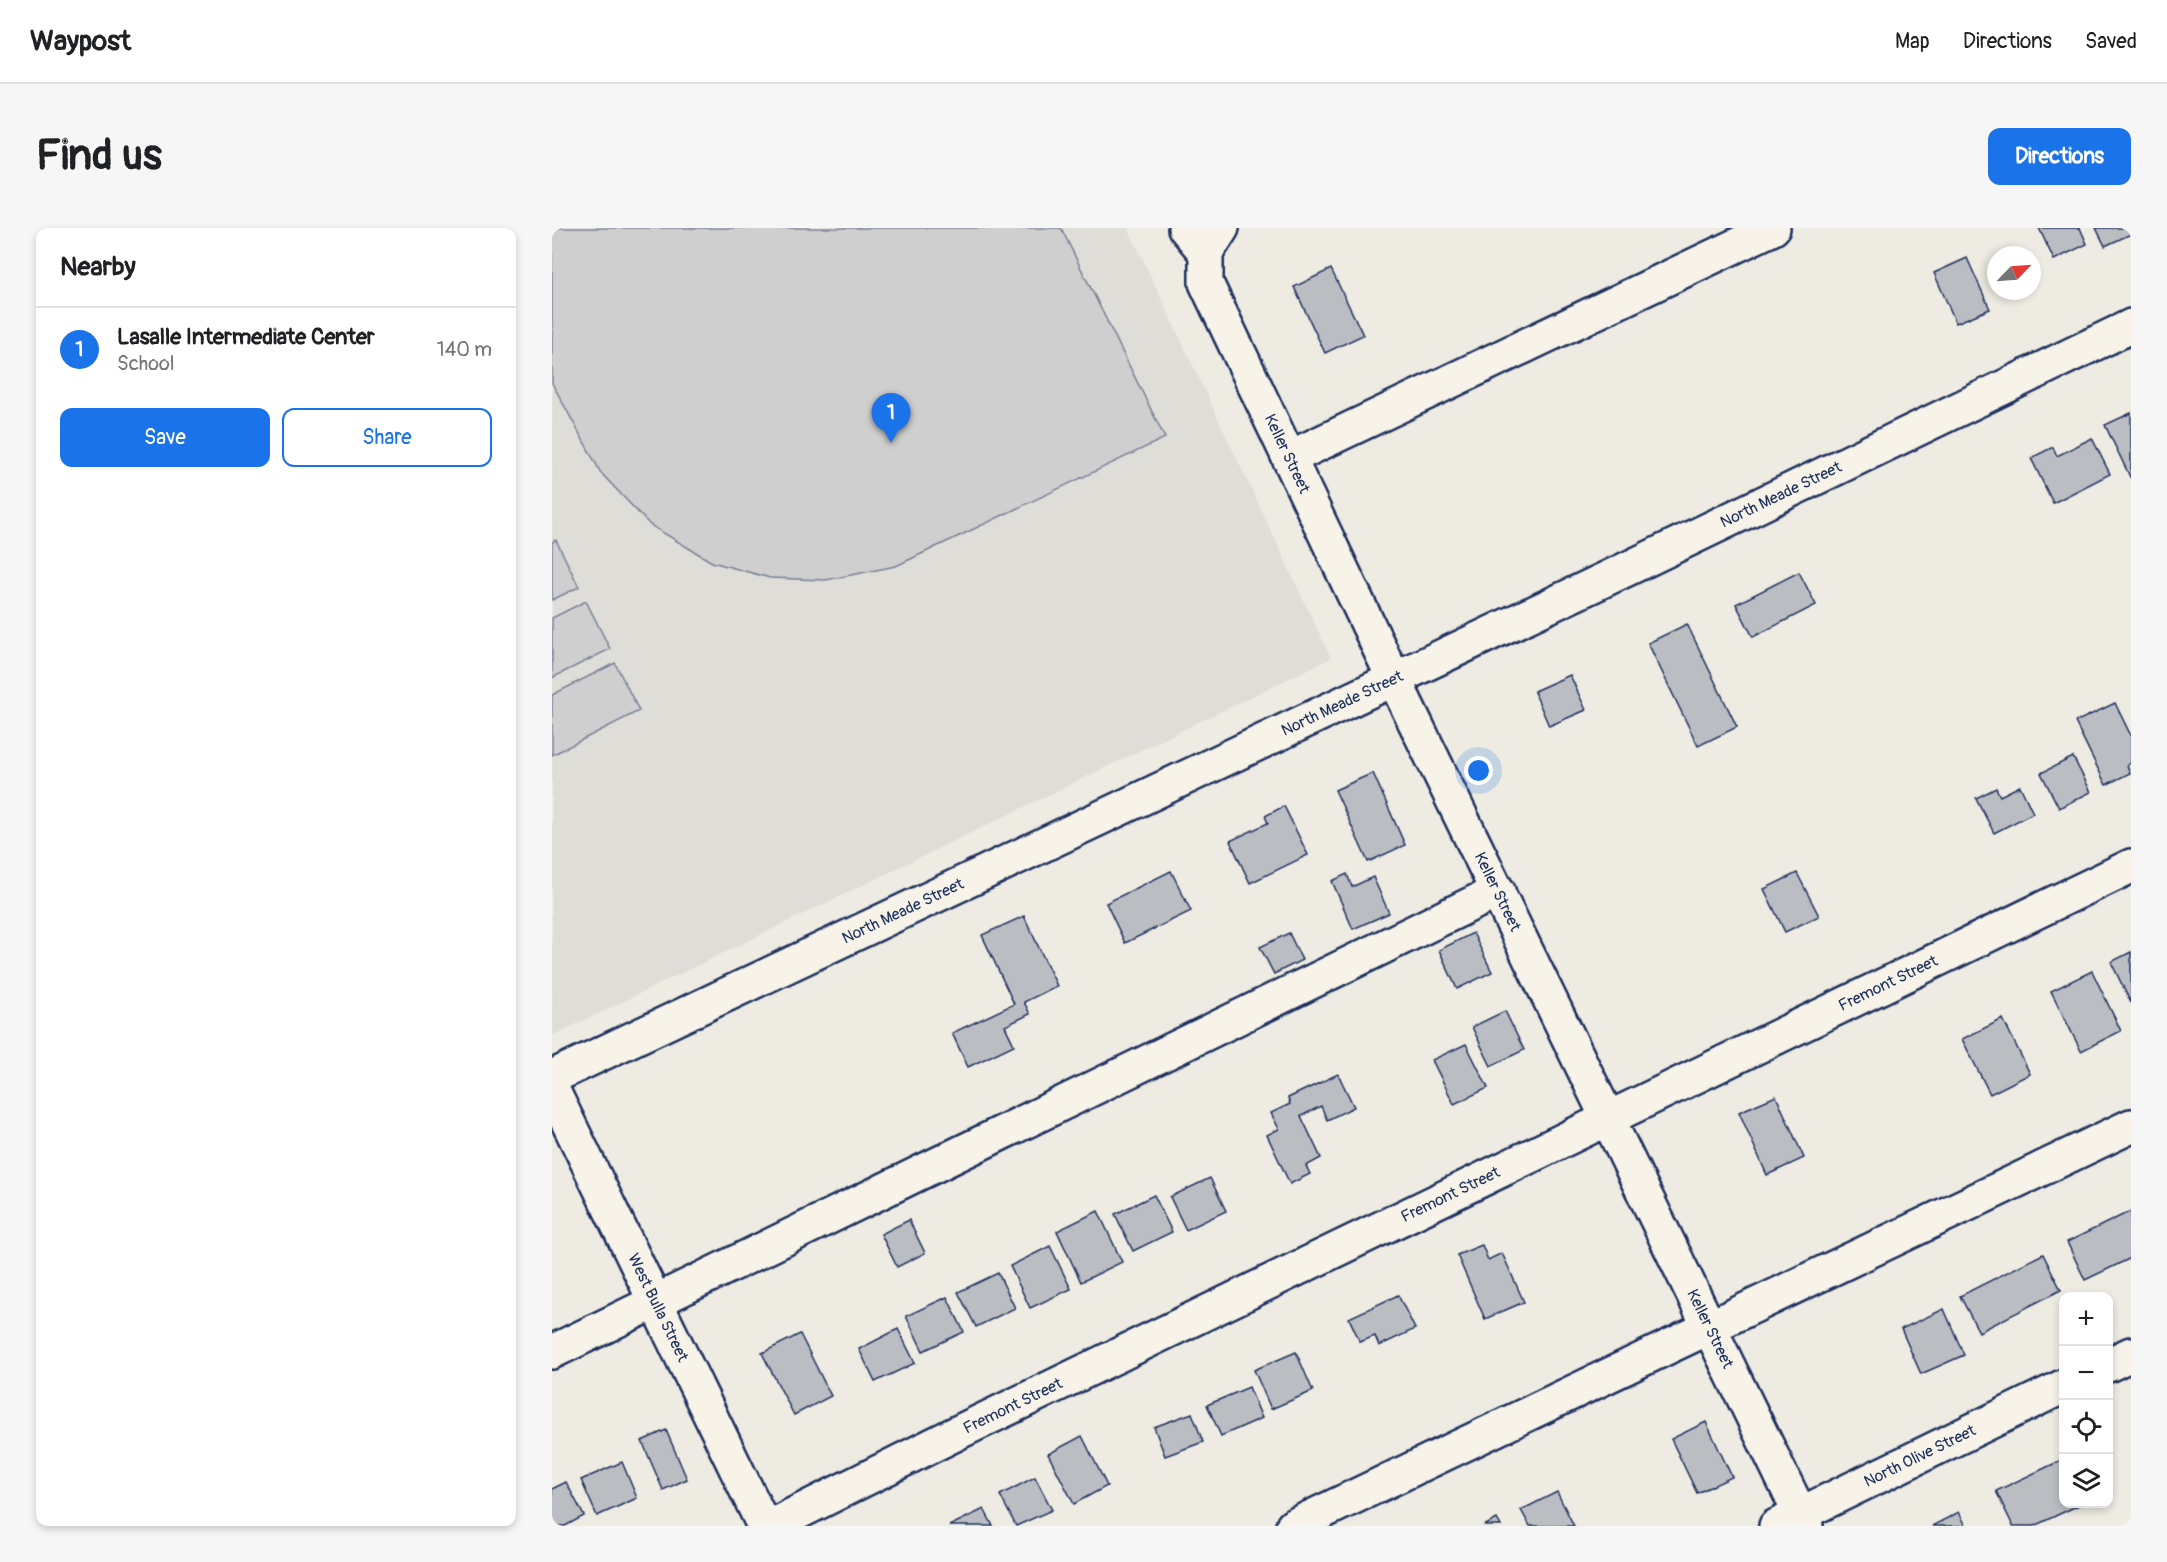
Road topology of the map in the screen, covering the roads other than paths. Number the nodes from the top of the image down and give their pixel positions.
1 (1185, 228) edge
2 (1773, 228) edge
3 (1214, 241) edge
4 (2131, 326) edge
5 (1289, 458) junction
6 (1393, 677) junction
7 (2131, 866) edge
8 (1498, 891) junction
9 (552, 1077) edge
10 (552, 1089) edge
11 (1606, 1119) junction
12 (2131, 1126) edge
13 (656, 1301) junction
14 (1709, 1328) junction
15 (552, 1352) edge
16 (2131, 1354) edge
17 (2113, 1363) edge
18 (2059, 1389) edge
19 (1794, 1522) edge
20 (764, 1526) edge
21 (771, 1526) edge
22 (1293, 1526) edge

1 - 3 street
2 - 5 street
3 - 5 street, Keller Street
4 - 6 street, North Meade Street
5 - 6 street, Keller Street
6 - 8 street, Keller Street
6 - 9 street, North Meade Street
7 - 11 street, Fremont Street
8 - 11 street, Keller Street
8 - 13 street
10 - 13 street, West Bulla Street
11 - 14 street, Keller Street
11 - 21 street, Fremont Street
12 - 14 street
13 - 15 street
13 - 20 street, West Bulla Street
14 - 19 street, Keller Street
14 - 22 street
16 - 17 street
18 - 19 street, North Olive Street

